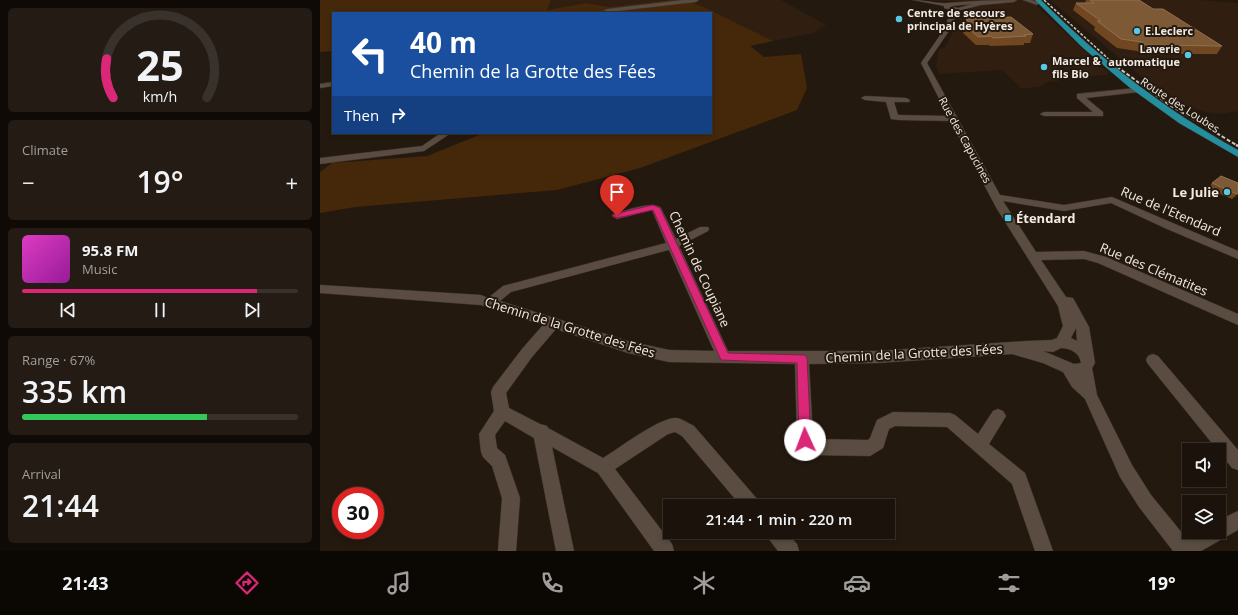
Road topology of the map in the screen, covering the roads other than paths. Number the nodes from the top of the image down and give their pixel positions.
1 (696, 0) edge
2 (916, 0) edge
3 (998, 0) edge
4 (1014, 0) edge
5 (1026, 0) edge
6 (1037, 1) edge
7 (955, 7) junction
8 (605, 12) edge
9 (332, 84) edge
10 (320, 86) edge
11 (1136, 90) junction
12 (865, 98) dead end
13 (889, 100) junction
14 (906, 100) dead end
15 (1044, 114) dead end
16 (953, 119) junction
17 (445, 134) edge
18 (1238, 154) edge
19 (320, 161) edge
20 (997, 199) junction
21 (617, 216) dead end
22 (704, 229) dead end
23 (673, 245) junction
24 (1238, 255) edge
25 (1033, 256) junction
26 (1042, 268) junction
27 (320, 289) edge
28 (490, 303) junction
29 (1238, 320) edge
30 (553, 323) junction
31 (1059, 344) junction
32 (1012, 348) junction
33 (724, 357) junction
34 (802, 358) junction
35 (1153, 360) dead end
36 (1086, 361) junction
37 (1064, 366) junction
38 (1090, 395) junction
39 (502, 412) junction
40 (998, 416) dead end
41 (541, 431) junction
42 (979, 446) junction
43 (1238, 462) edge
44 (604, 467) junction
45 (746, 499) edge
46 (1238, 520) edge
47 (1226, 526) edge
48 (780, 539) edge
49 (1204, 539) edge
50 (507, 551) edge
51 (566, 551) edge
52 (665, 551) edge
53 (790, 551) edge
54 (1044, 551) edge
55 (1184, 551) edge

1 - 8 street
2 - 7 street
3 - 7 street
4 - 7 street
5 - 6 street
6 - 11 main road, Route des Loubes
7 - 16 street, Rue des Capucines
9 - 10 street
11 - 15 street
11 - 18 main road, Route des Loubes
12 - 13 street
13 - 14 street
13 - 16 street
16 - 20 street, Rue des Capucines
17 - 19 street
20 - 24 street, Rue de l'Etendard
20 - 25 street, Rue des Capucines
21 - 23 street, Chemin de Coupiane
22 - 23 street
23 - 28 street
23 - 33 street, Chemin de Coupiane
25 - 26 street, Rue des Capucines
25 - 29 street, Rue des Clématites
26 - 31 street, Rue des Capucines
26 - 36 street, Rue des Capucines
27 - 28 street, Chemin de la Grotte des Fées
28 - 30 street, Chemin de la Grotte des Fées
30 - 33 street, Chemin de la Grotte des Fées
30 - 39 street
31 - 32 street, Chemin de la Grotte des Fées
31 - 36 street, Chemin de la Grotte des Fées
31 - 37 street
32 - 34 street, Chemin de la Grotte des Fées
32 - 37 street, Chemin de la Grotte des Fées
33 - 34 street, Chemin de la Grotte des Fées
34 - 42 street
35 - 43 street
36 - 37 street, Chemin de la Grotte des Fées
36 - 38 street
37 - 38 street
38 - 55 street
39 - 41 street
39 - 50 street
40 - 42 street
41 - 44 street
41 - 51 street
42 - 54 street
44 - 45 street
44 - 52 street
46 - 47 street
48 - 53 street
49 - 55 street

